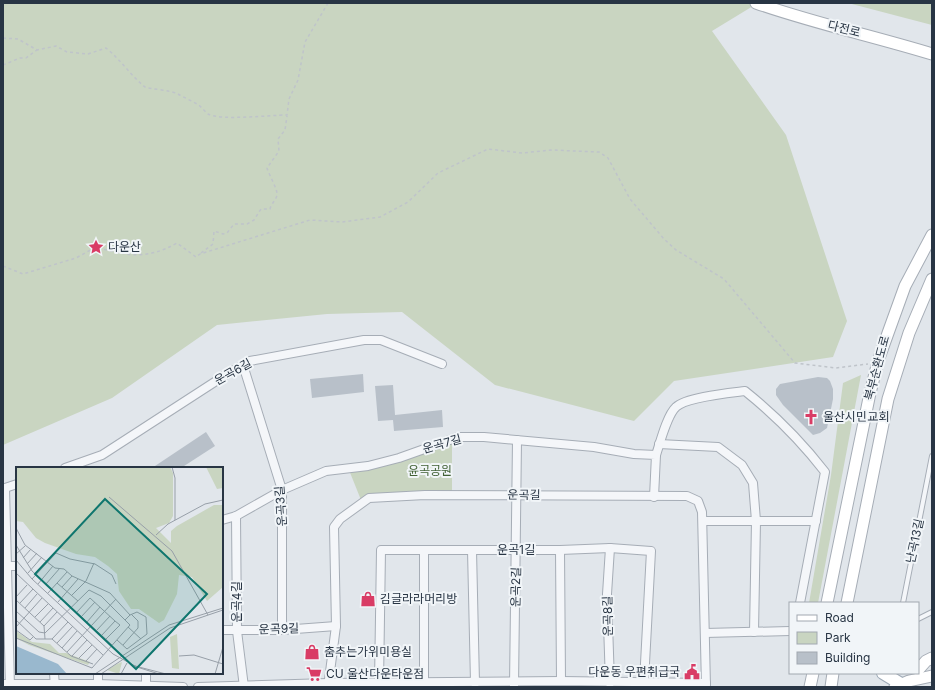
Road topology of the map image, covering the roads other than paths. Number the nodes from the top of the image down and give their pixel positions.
1 (756, 3) edge
2 (932, 54) edge
3 (932, 235) edge
4 (932, 278) edge
5 (442, 364) dead end
6 (243, 365) junction
7 (517, 440) junction
8 (659, 444) junction
9 (656, 455) junction
10 (932, 456) edge
11 (68, 467) edge
12 (16, 484) edge
13 (282, 490) junction
14 (517, 495) junction
15 (654, 497) junction
16 (236, 516) junction
17 (223, 520) edge
18 (703, 521) junction
19 (756, 521) junction
20 (816, 521) junction
21 (610, 548) junction
22 (472, 550) junction
23 (516, 550) junction
24 (560, 550) junction
25 (424, 551) junction
26 (5, 566) edge
27 (16, 566) edge
28 (800, 602) edge
29 (827, 602) edge
30 (847, 602) edge
31 (903, 602) edge
32 (932, 612) edge
33 (919, 618) edge
34 (336, 626) junction
35 (223, 630) edge
36 (282, 630) junction
37 (237, 631) junction
38 (789, 631) edge
39 (754, 632) junction
40 (705, 633) junction
41 (932, 658) edge
42 (919, 669) edge
43 (54, 674) edge
44 (98, 674) edge
45 (146, 674) edge
46 (813, 674) edge
47 (833, 674) edge
48 (886, 674) edge
49 (932, 676) edge
50 (561, 681) junction
51 (905, 681) edge
52 (379, 682) junction
53 (644, 682) junction
54 (424, 683) junction
55 (475, 683) junction
56 (610, 683) junction
57 (98, 684) junction
58 (514, 684) edge
59 (8, 685) edge
60 (328, 685) edge
61 (706, 685) edge
62 (55, 686) edge
63 (146, 686) edge
64 (183, 687) edge
65 (198, 687) edge
66 (244, 687) edge
67 (810, 687) edge
68 (831, 687) edge

1 - 2 main road, 다전로
3 - 29 main road, 북부순환도로
4 - 30 main road, 북부순환도로
5 - 6 street, 운곡6길
6 - 11 street, 운곡6길
6 - 13 street, 운곡3길
7 - 9 street, 운곡7길
7 - 13 street, 운곡7길
7 - 14 street, 운곡2길
8 - 9 street
8 - 19 street
8 - 20 street
9 - 15 street
10 - 31 lane, 난곡13길
12 - 26 street
13 - 16 street, 운곡7길
13 - 36 street, 운곡3길
14 - 15 street, 운곡길
14 - 23 street, 운곡2길
14 - 34 street, 운곡길
15 - 18 street, 운곡길
16 - 17 street, 운곡7길
16 - 37 street, 운곡4길
18 - 19 street
18 - 40 street, 운곡길
19 - 20 street
19 - 39 street
20 - 28 street
21 - 24 street, 운곡1길
21 - 53 street, 운곡1길
21 - 56 street, 운곡8길
22 - 23 street, 운곡1길
22 - 25 street, 운곡1길
22 - 55 street
23 - 24 street, 운곡1길
23 - 58 street, 운곡2길
24 - 50 street
25 - 52 street, 운곡1길
25 - 54 street
26 - 27 street
26 - 59 street
32 - 33 lane
34 - 36 street, 운곡9길
34 - 60 street, 운곡길
35 - 37 street, 운곡9길
36 - 37 street, 운곡9길
37 - 66 street, 운곡4길
38 - 39 street
39 - 40 street
40 - 61 street, 운곡길
41 - 42 main road
43 - 62 street
44 - 57 street
45 - 63 street
46 - 67 main road
47 - 68 main road
48 - 51 main road
49 - 51 main road
50 - 56 street
50 - 58 street
52 - 54 street
52 - 60 street
53 - 56 street
53 - 61 street
54 - 55 street
55 - 58 street
57 - 62 street
57 - 63 street
59 - 62 street
60 - 66 street
63 - 64 street
65 - 66 street

